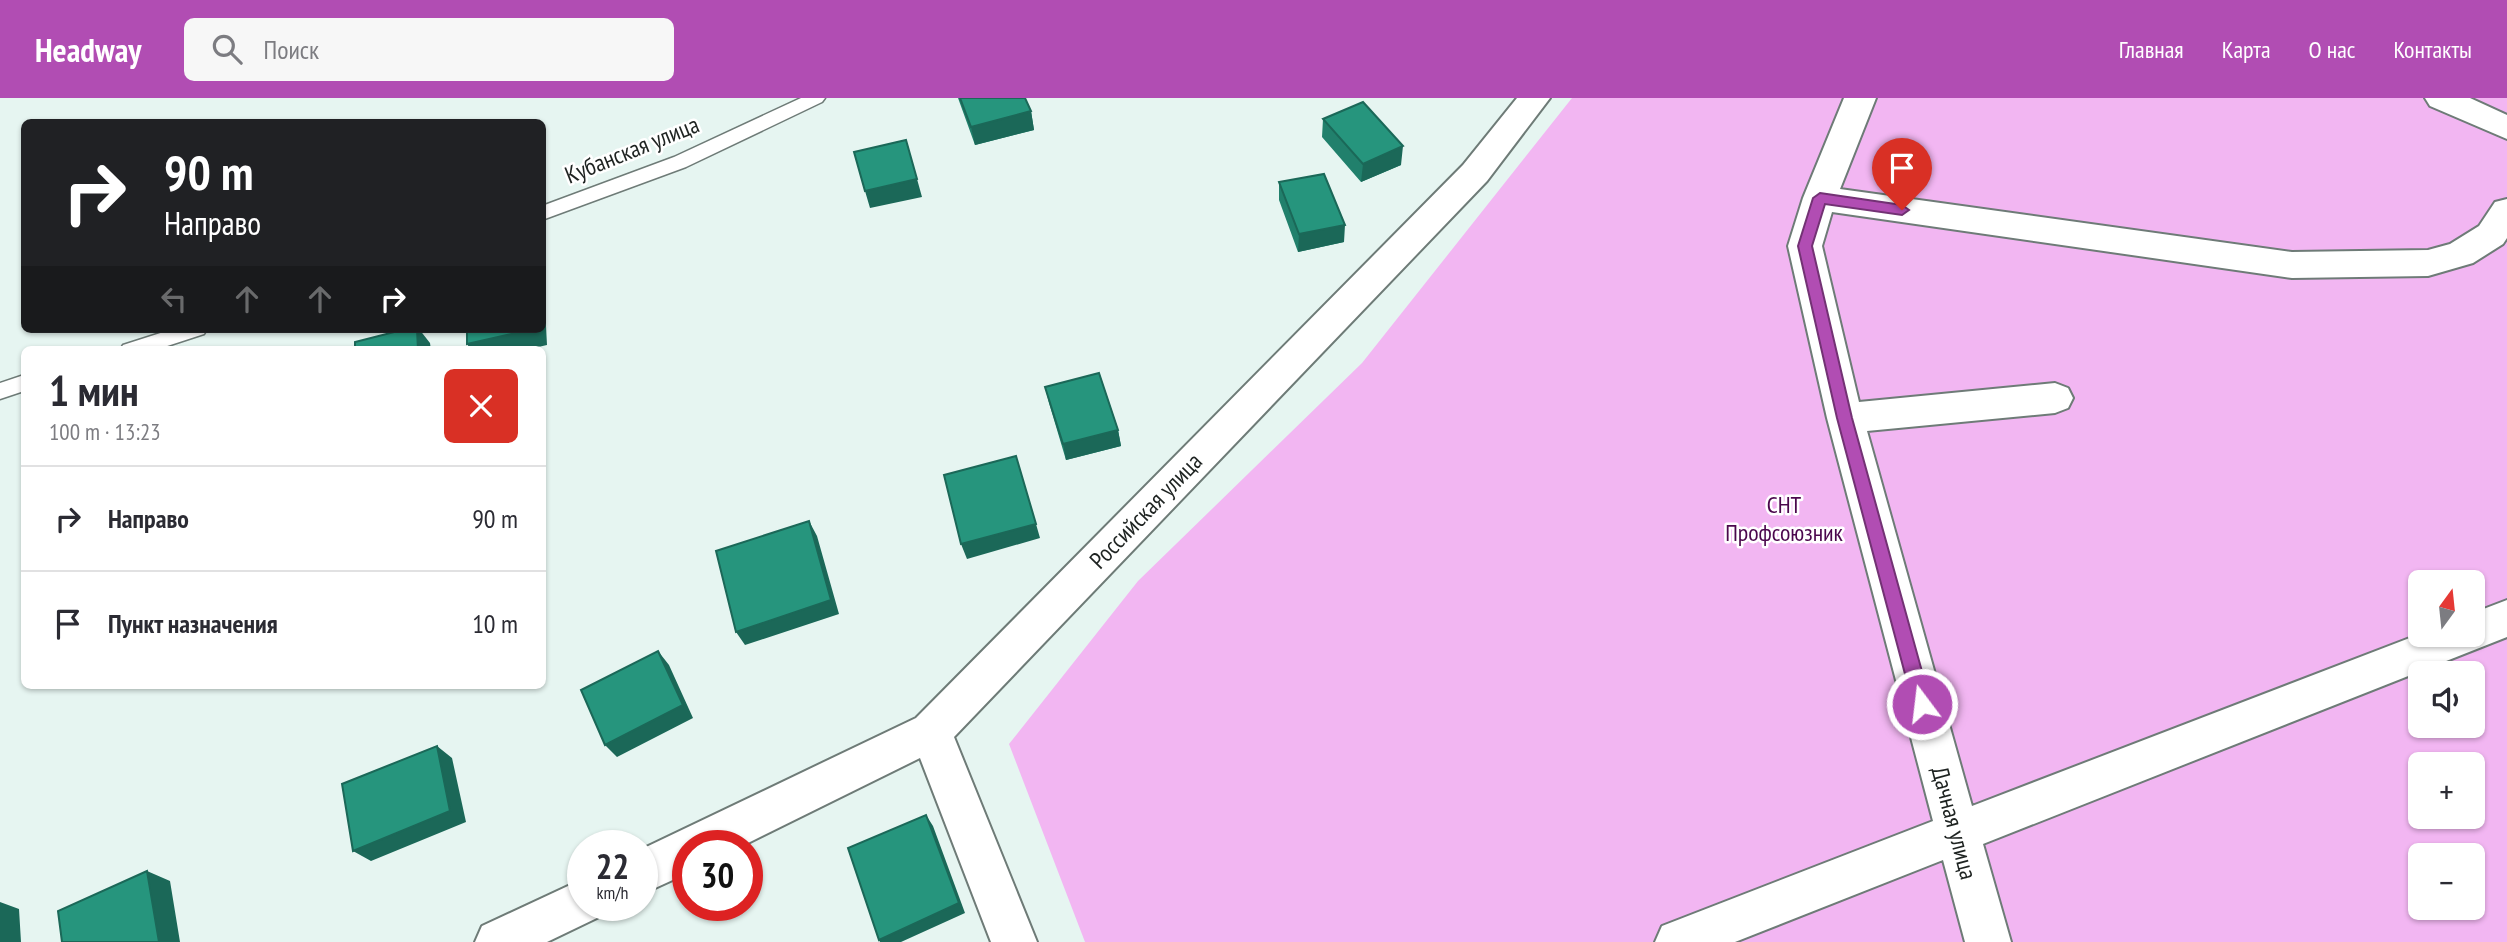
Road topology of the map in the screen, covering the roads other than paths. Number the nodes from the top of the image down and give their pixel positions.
1 (816, 98) edge
2 (1534, 98) edge
3 (1860, 98) edge
4 (2441, 98) edge
5 (2507, 128) edge
6 (1820, 198) junction
7 (2507, 211) edge
8 (546, 212) edge
9 (184, 333) edge
10 (143, 346) edge
11 (21, 384) edge
12 (0, 391) edge
13 (2055, 398) dead end
14 (1845, 418) junction
15 (2507, 618) edge
16 (2485, 627) edge
17 (2431, 648) edge
18 (931, 732) junction
19 (729, 830) edge
20 (1957, 834) junction
21 (567, 909) edge
22 (498, 942) edge
23 (1014, 942) edge
24 (1678, 942) edge
25 (1988, 942) edge

1 - 8 lane, Кубанская улица
2 - 18 street, Российская улица
3 - 6 street, Дачная улица
4 - 5 street
6 - 7 street
6 - 14 street, Дачная улица
9 - 10 lane
11 - 12 lane
13 - 14 street
14 - 20 street, Дачная улица
15 - 16 street
17 - 20 street
18 - 19 street, Российская улица
18 - 23 street
20 - 24 street
20 - 25 street, Дачная улица
21 - 22 street

